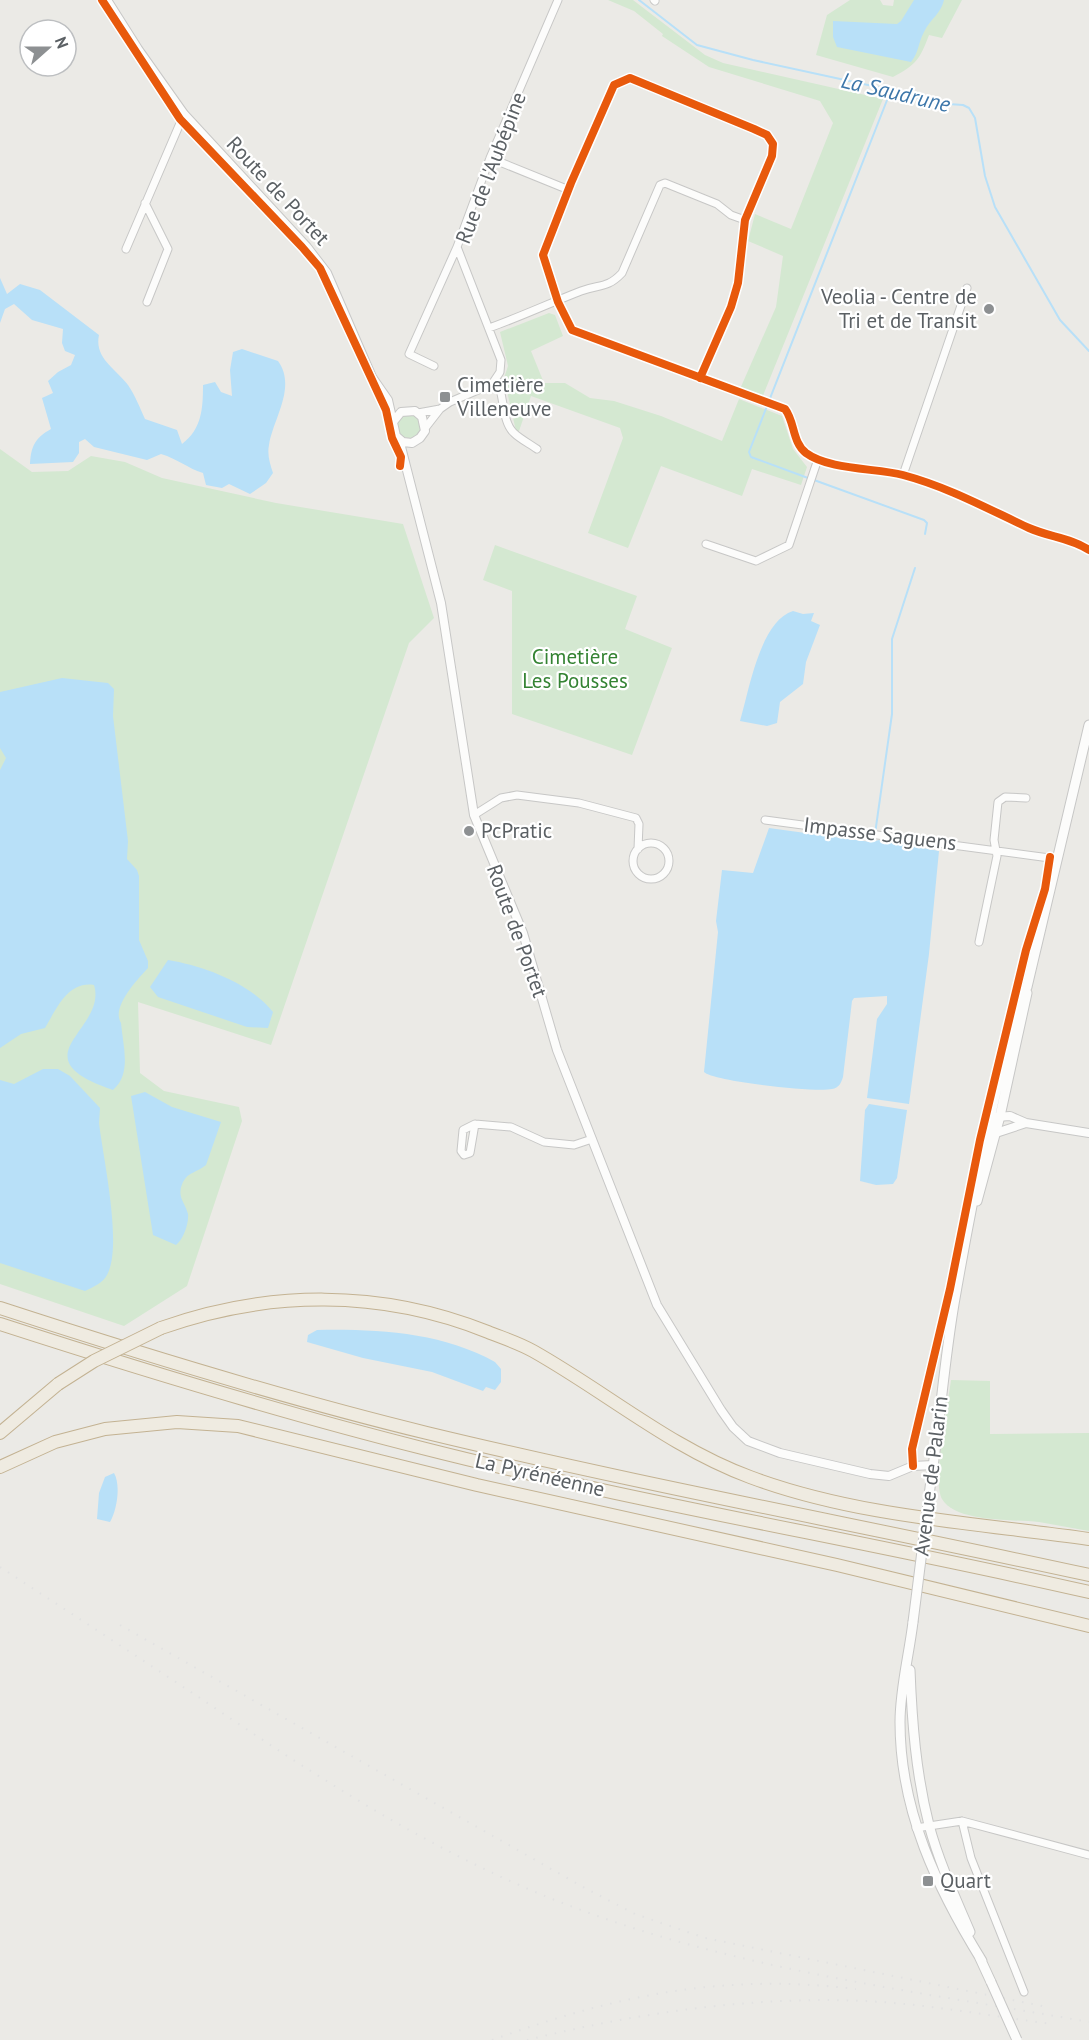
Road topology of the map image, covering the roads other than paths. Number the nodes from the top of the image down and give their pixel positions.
1 (107, 0) edge
2 (558, 0) edge
3 (184, 114) junction
4 (490, 158) junction
5 (570, 187) junction
6 (145, 203) junction
7 (746, 220) junction
8 (457, 247) junction
9 (126, 249) dead end
10 (967, 288) dead end
11 (147, 302) dead end
12 (558, 302) junction
13 (489, 328) junction
14 (434, 366) dead end
15 (700, 378) junction
16 (496, 379) junction
17 (388, 400) junction
18 (440, 409) junction
19 (406, 410) junction
20 (418, 413) junction
21 (393, 422) junction
22 (426, 427) junction
23 (399, 440) junction
24 (417, 441) junction
25 (537, 449) dead end
26 (406, 459) junction
27 (818, 459) junction
28 (903, 475) junction
29 (706, 544) dead end
30 (1081, 544) junction
31 (1089, 544) edge
32 (1089, 549) edge
33 (1089, 725) edge
34 (1026, 798) dead end
35 (474, 815) junction
36 (765, 820) dead end
37 (639, 849) junction
38 (995, 849) junction
39 (1057, 859) junction
40 (980, 942) dead end
41 (998, 1115) junction
42 (1026, 1123) junction
43 (475, 1124) dead end
44 (1007, 1128) junction
45 (996, 1133) junction
46 (1089, 1133) edge
47 (592, 1139) junction
48 (972, 1214) junction
49 (0, 1308) edge
50 (0, 1324) edge
51 (0, 1433) edge
52 (933, 1465) junction
53 (0, 1467) edge
54 (1089, 1539) edge
55 (1089, 1575) edge
56 (1089, 1592) edge
57 (1089, 1626) edge
58 (910, 1650) junction
59 (962, 1821) junction
60 (929, 1825) junction
61 (916, 1828) junction
62 (1089, 1855) edge
63 (982, 1961) junction
64 (1024, 1992) dead end
65 (1017, 2040) edge

1 - 3 street, Route de Portet
2 - 4 street, Rue de l'Aubépine
3 - 6 street
3 - 17 street, Route de Portet
4 - 5 street
4 - 8 street, Rue de l'Aubépine
5 - 7 street
5 - 12 street
6 - 9 street
6 - 11 street
7 - 12 street
7 - 15 street
8 - 13 street, Rue de l'Aubépine
8 - 14 street
10 - 28 street
12 - 13 street
12 - 15 street
13 - 16 street, Rue de l'Aubépine
15 - 27 street
16 - 18 street
16 - 25 street, Rue de l'Aubépine
17 - 19 street, Route de Portet
17 - 21 street, Route de Portet
18 - 20 street
18 - 22 street
19 - 20 street
19 - 21 street
20 - 22 street
21 - 23 street
22 - 24 street
23 - 24 street
23 - 26 street, Route de Portet
24 - 26 street
26 - 35 street, Route de Portet
27 - 28 street
27 - 29 street
28 - 30 street
30 - 31 street
30 - 32 street
33 - 39 main road, Avenue de Palarin
34 - 38 street
35 - 37 street
35 - 47 street, Route de Portet
36 - 38 street, Impasse Saguens
37 - 37 street
38 - 39 street, Impasse Saguens
38 - 40 street
39 - 41 main road, Avenue de Palarin
41 - 42 street
41 - 44 street
41 - 45 main road, Avenue de Palarin
41 - 48 main road, Avenue de Palarin
42 - 44 street
42 - 46 street
43 - 47 street
44 - 45 street
45 - 48 main road, Avenue de Palarin
47 - 52 street, Route de Portet
48 - 52 main road, Avenue de Palarin
49 - 55 highway, La Pyrénéenne
50 - 56 highway, La Pyrénéenne
51 - 54 highway, bridge
52 - 58 main road, Avenue de Palarin, bridge
53 - 57 highway
58 - 60 main road, Avenue de Palarin
58 - 61 main road, Avenue de Palarin
59 - 60 street
59 - 62 street
59 - 64 street
60 - 61 street
60 - 63 main road, Avenue de Palarin
61 - 63 main road, Avenue de Palarin
63 - 65 main road, Avenue de Palarin, bridge

